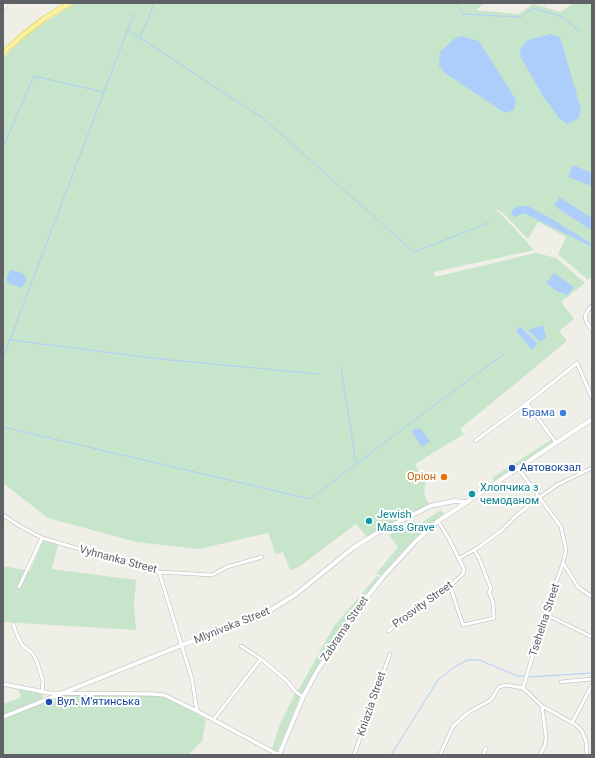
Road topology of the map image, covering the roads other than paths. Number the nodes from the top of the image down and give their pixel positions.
1 (7, 3) edge
2 (70, 3) edge
3 (3, 9) edge
4 (3, 54) edge
5 (592, 306) edge
6 (592, 331) edge
7 (592, 398) edge
8 (527, 403) junction
9 (592, 419) edge
10 (475, 441) dead end
11 (556, 443) junction
12 (518, 468) junction
13 (592, 468) edge
14 (540, 497) junction
15 (466, 502) junction
16 (3, 515) edge
17 (438, 521) junction
18 (42, 538) junction
19 (474, 550) junction
20 (262, 557) dead end
21 (458, 559) junction
22 (563, 563) junction
23 (160, 572) junction
24 (450, 586) junction
25 (19, 587) dead end
26 (592, 597) edge
27 (545, 614) junction
28 (13, 624) dead end
29 (388, 631) dead end
30 (592, 638) edge
31 (182, 645) junction
32 (241, 646) dead end
33 (390, 654) dead end
34 (261, 659) junction
35 (592, 679) edge
36 (561, 682) dead end
37 (3, 684) edge
38 (592, 685) edge
39 (523, 688) junction
40 (42, 692) junction
41 (64, 693) junction
42 (303, 697) junction
43 (542, 706) junction
44 (197, 711) junction
45 (3, 717) edge
46 (213, 720) junction
47 (572, 723) junction
48 (486, 748) dead end
49 (279, 755) edge
50 (354, 755) edge
51 (440, 755) edge
52 (483, 755) edge
53 (540, 755) edge
54 (588, 755) edge

1 - 3 street
2 - 4 highway
5 - 6 street
7 - 8 street
8 - 10 street
8 - 11 street
9 - 11 main road, Zabrama Street
11 - 12 main road, Zabrama Street
12 - 14 street, Tsehelna Street
12 - 15 main road, Zabrama Street
13 - 14 street
14 - 19 street
14 - 22 street, Tsehelna Street
15 - 17 main road, Zabrama Street
15 - 31 main road, Mlynivska Street
16 - 18 street, Vyhnanka Street
17 - 21 street, Prosvity Street
17 - 42 main road, Zabrama Street
18 - 23 street, Vyhnanka Street
18 - 25 street
19 - 21 street
19 - 24 street
20 - 23 street, Vyhnanka Street
21 - 24 street, Prosvity Street
22 - 26 street
22 - 27 street, Tsehelna Street
23 - 31 street
24 - 29 street, Prosvity Street
27 - 30 street
27 - 39 street, Tsehelna Street
28 - 40 street
31 - 41 main road, Mlynivska Street
31 - 44 street
32 - 34 street
33 - 50 street, Kniazia Street
34 - 42 street
34 - 46 street
35 - 36 street
37 - 40 street
38 - 47 street
39 - 43 street
39 - 51 street
40 - 41 street
41 - 44 street
41 - 45 main road, Mlynivska Street
42 - 49 main road, Zabrama Street
43 - 47 street
43 - 53 street
44 - 46 street
46 - 49 street
47 - 54 street
48 - 52 street

